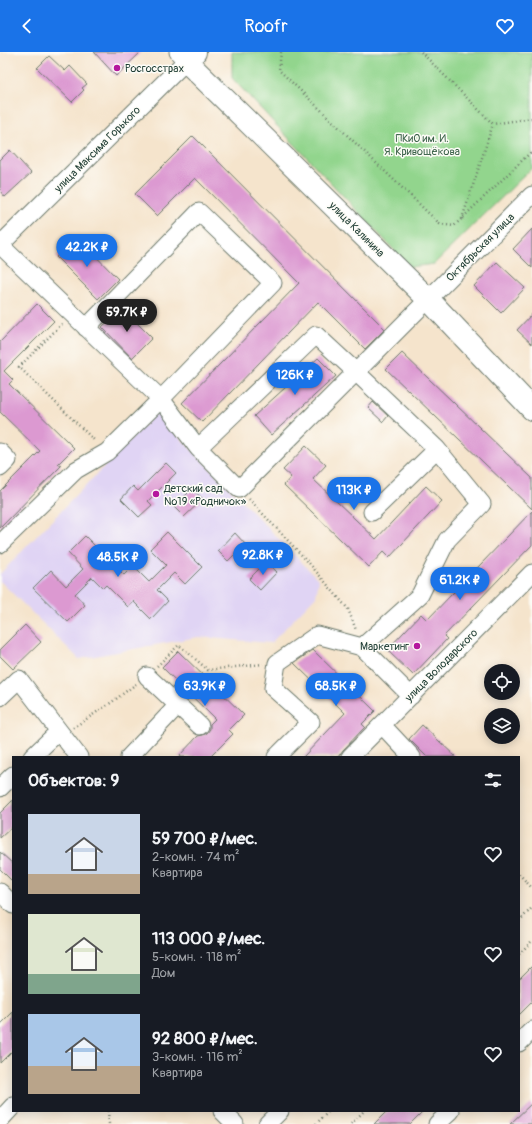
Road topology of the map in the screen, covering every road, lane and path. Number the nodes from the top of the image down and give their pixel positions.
1 (281, 52) edge
2 (421, 52) edge
3 (186, 55) edge
4 (532, 118) edge
5 (493, 124) junction
6 (532, 151) edge
7 (532, 195) edge
8 (462, 219) junction
9 (0, 245) edge
10 (428, 299) junction
11 (72, 314) junction
12 (86, 328) junction
13 (356, 372) junction
14 (161, 400) junction
15 (532, 409) edge
16 (198, 448) junction
17 (437, 448) junction
18 (0, 452) edge
19 (107, 452) junction
20 (0, 468) edge
21 (239, 488) junction
22 (372, 512) dead end
23 (0, 544) edge
24 (532, 573) edge
25 (362, 647) junction
26 (277, 663) junction
27 (147, 676) junction
28 (411, 696) junction
29 (0, 697) edge
30 (178, 705) junction
31 (382, 725) junction
32 (200, 726) dead end
33 (59, 731) junction
34 (33, 756) edge
35 (78, 756) edge
36 (130, 756) edge
37 (277, 756) edge
38 (351, 756) edge
39 (411, 756) edge
40 (12, 777) edge
41 (0, 788) edge
42 (520, 875) edge
43 (532, 888) edge
44 (0, 892) edge
45 (12, 904) edge
46 (532, 908) edge
47 (520, 920) edge
48 (532, 941) edge
49 (520, 953) edge
50 (532, 1030) edge
51 (520, 1042) edge
52 (12, 1107) edge
53 (108, 1112) edge
54 (223, 1112) edge
55 (279, 1112) edge
56 (328, 1112) edge
57 (363, 1112) edge
58 (450, 1112) edge
59 (0, 1120) edge
60 (109, 1124) edge
61 (235, 1124) edge
62 (267, 1124) edge
63 (316, 1124) edge
64 (351, 1124) edge
65 (438, 1124) edge

1 - 8 path
2 - 5 path
3 - 9 street, улица Максима Горького
3 - 10 main road, улица Калинина
4 - 5 path
5 - 8 path
6 - 8 path
7 - 10 street, Октябрьская улица
9 - 11 street
10 - 13 street, Октябрьская улица
10 - 15 main road, улица Калинина
11 - 12 street
11 - 19 path
12 - 14 street
12 - 14 street
13 - 16 street
13 - 17 street
13 - 21 street, Октябрьская улица
14 - 16 street
14 - 19 street
16 - 21 street
17 - 22 street
17 - 25 street
18 - 20 street
19 - 23 street
21 - 25 path
24 - 28 street, улица Володарского
25 - 26 street
25 - 28 street
26 - 27 path
26 - 37 street
27 - 30 street
27 - 33 path
28 - 31 street, улица Володарского
29 - 33 street
30 - 32 street
30 - 36 street
31 - 38 street, улица Володарского
31 - 39 street
33 - 34 street
33 - 35 street
40 - 41 street
42 - 43 path
44 - 45 street
46 - 47 path
48 - 49 path
50 - 51 street
52 - 59 street
53 - 60 path
54 - 61 street
55 - 62 street
56 - 63 path
57 - 64 path
58 - 65 street

